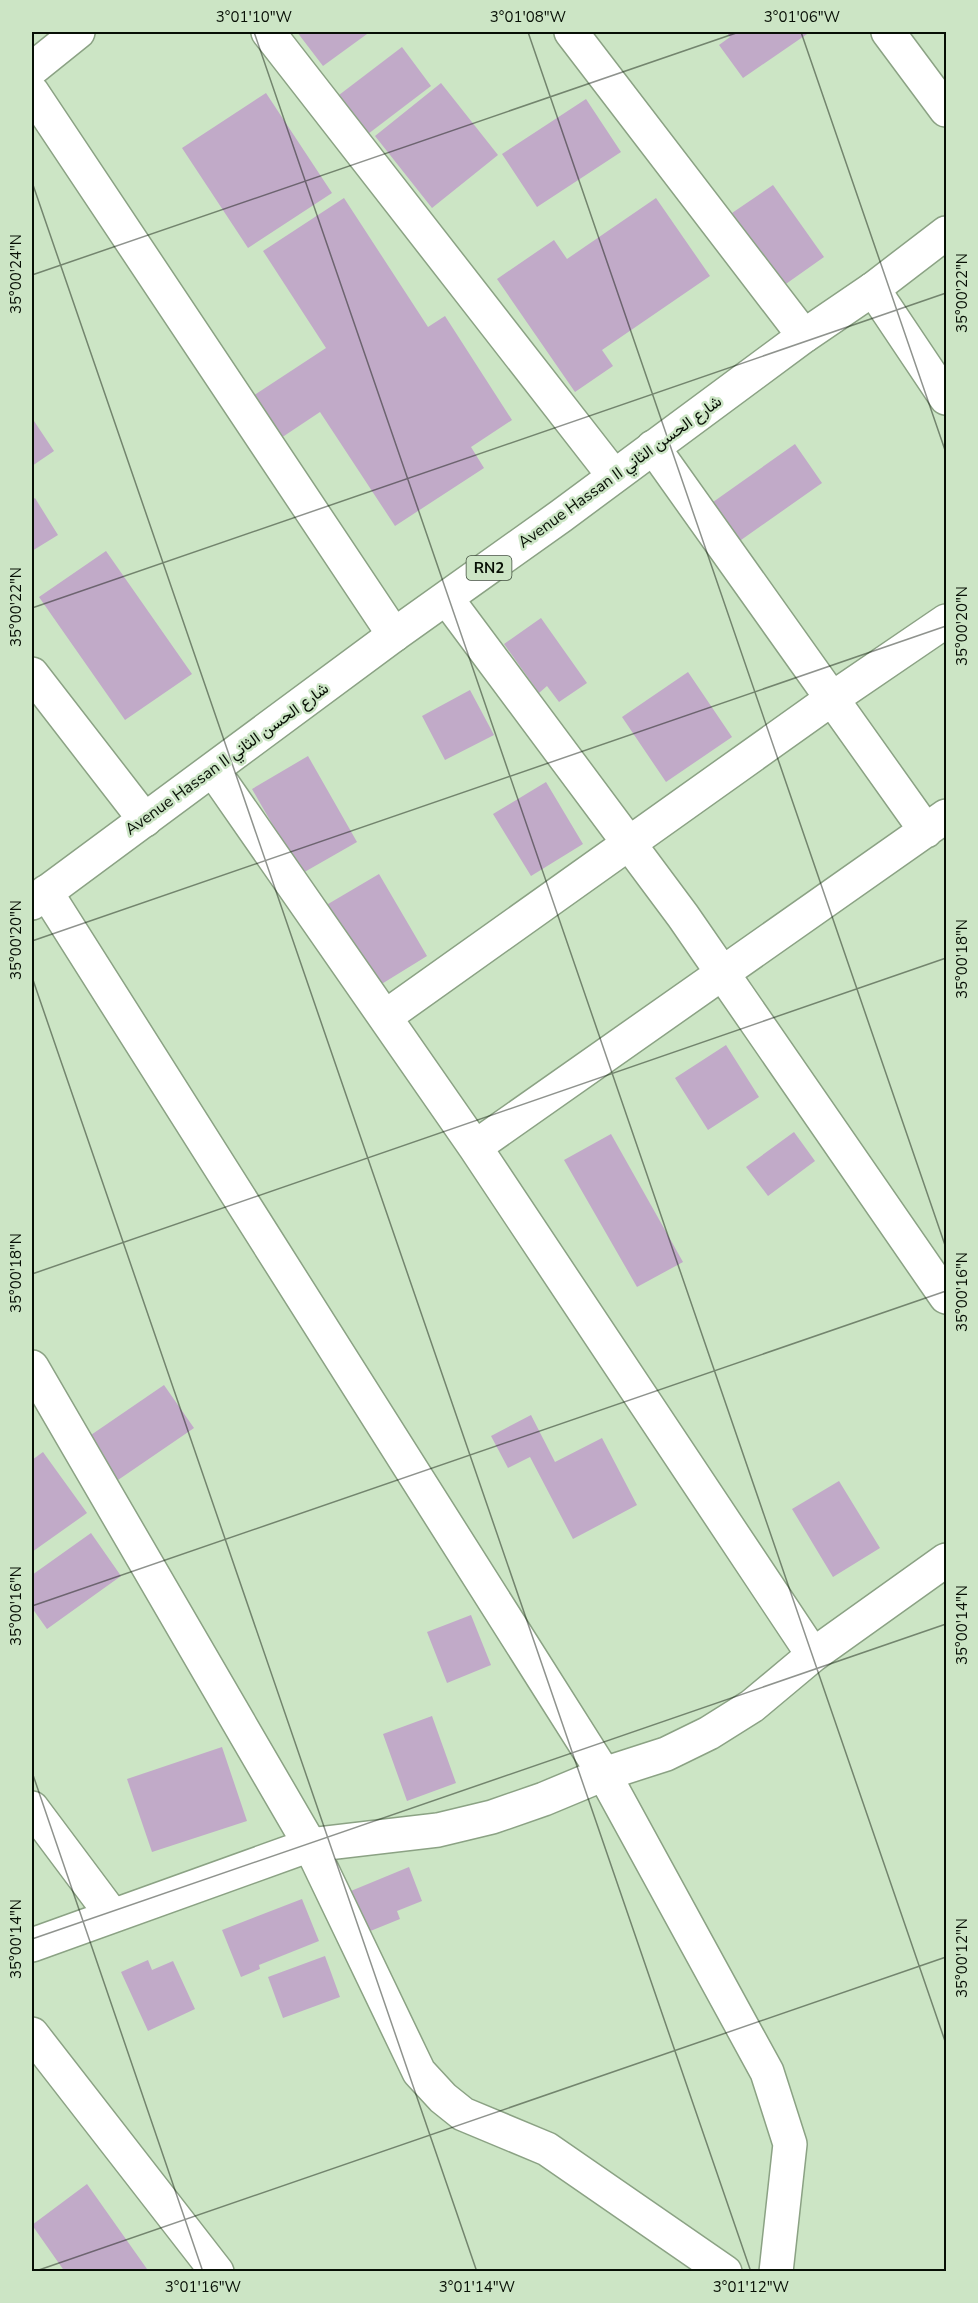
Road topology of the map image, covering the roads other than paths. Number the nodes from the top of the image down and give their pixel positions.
1 (78, 32) edge
2 (268, 32) edge
3 (571, 32) edge
4 (888, 32) edge
5 (32, 69) edge
6 (32, 92) edge
7 (946, 110) edge
8 (946, 233) edge
9 (873, 290) junction
10 (804, 336) junction
11 (946, 398) edge
12 (653, 447) junction
13 (614, 476) junction
14 (447, 598) junction
15 (946, 621) edge
16 (394, 635) junction
17 (32, 674) edge
18 (833, 698) junction
19 (213, 770) junction
20 (145, 820) junction
21 (936, 823) edge
22 (629, 843) junction
23 (39, 898) edge
24 (723, 973) junction
25 (385, 1017) junction
26 (475, 1147) junction
27 (946, 1297) edge
28 (32, 1367) edge
29 (946, 1560) edge
30 (813, 1654) junction
31 (604, 1774) junction
32 (32, 1808) edge
33 (310, 1845) junction
34 (112, 1915) junction
35 (32, 1945) edge
36 (32, 2034) edge
37 (217, 2271) edge
38 (725, 2271) edge
39 (776, 2271) edge

1 - 5 street
2 - 13 street
3 - 10 street
4 - 7 street
6 - 16 street
8 - 9 street, Avenue Hassan II شارع الحسن الثاني / RN2
9 - 10 street, Avenue Hassan II شارع الحسن الثاني / RN2
9 - 11 street
10 - 12 street, Avenue Hassan II شارع الحسن الثاني / RN2
12 - 13 street, Avenue Hassan II شارع الحسن الثاني / RN2
12 - 18 street
13 - 14 street, Avenue Hassan II شارع الحسن الثاني / RN2
14 - 16 street, Avenue Hassan II شارع الحسن الثاني / RN2
14 - 22 street
15 - 18 street
16 - 19 street, Avenue Hassan II شارع الحسن الثاني / RN2
17 - 20 street
18 - 21 street
18 - 22 street
19 - 20 street, Avenue Hassan II شارع الحسن الثاني / RN2
19 - 25 street
20 - 23 street, Avenue Hassan II شارع الحسن الثاني / RN2
21 - 24 street
22 - 24 street
22 - 25 street
23 - 31 street
24 - 26 street
24 - 27 street
25 - 26 street
26 - 30 street
28 - 33 street
29 - 30 street
30 - 31 street
31 - 33 street
31 - 39 street
32 - 34 street
33 - 34 street
33 - 38 street
34 - 35 street
36 - 37 street

